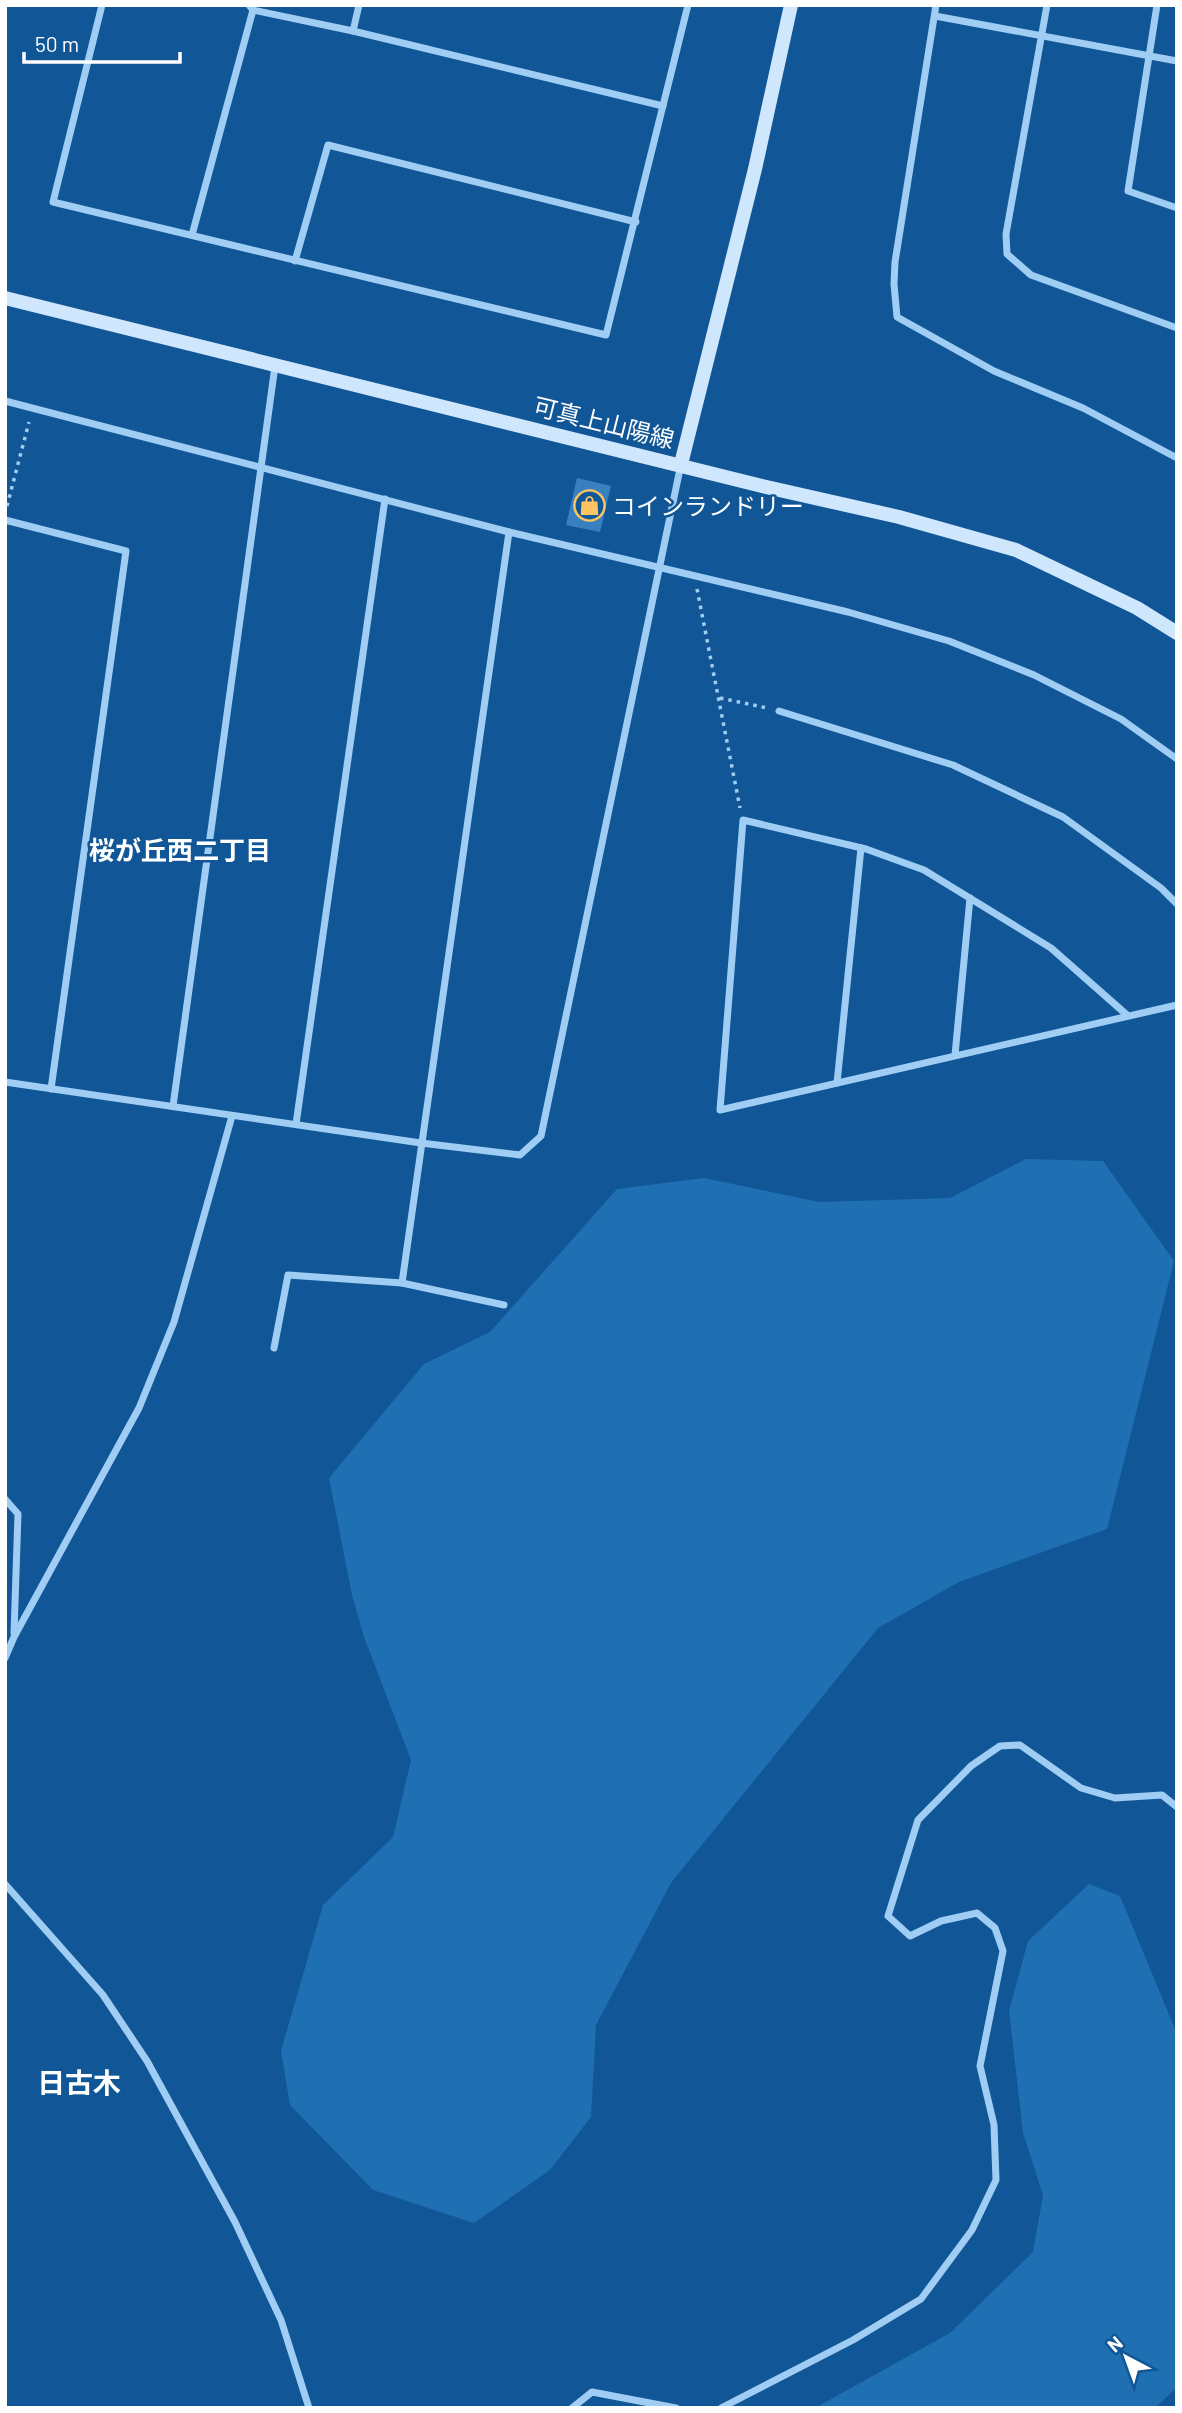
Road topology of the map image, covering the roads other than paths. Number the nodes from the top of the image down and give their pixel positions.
1 (102, 5) edge
2 (359, 5) edge
3 (688, 5) edge
4 (791, 5) edge
5 (936, 5) edge
6 (1047, 5) edge
7 (1157, 5) edge
8 (251, 8) edge
9 (935, 16) junction
10 (353, 31) junction
11 (1041, 37) junction
12 (1147, 56) junction
13 (1177, 61) edge
14 (663, 106) junction
15 (1177, 208) edge
16 (636, 222) junction
17 (192, 235) junction
18 (295, 261) junction
19 (5, 299) edge
20 (1177, 328) edge
21 (275, 366) junction
22 (5, 401) edge
23 (1177, 458) edge
24 (681, 464) junction
25 (262, 467) junction
26 (384, 499) junction
27 (5, 520) edge
28 (509, 532) junction
29 (658, 566) junction
30 (1177, 633) edge
31 (779, 710) road end
32 (1177, 759) edge
33 (861, 848) junction
34 (971, 898) junction
35 (1177, 904) edge
36 (1177, 1004) edge
37 (1127, 1015) junction
38 (955, 1055) junction
39 (5, 1082) edge
40 (836, 1083) junction
41 (51, 1089) junction
42 (173, 1106) junction
43 (232, 1116) junction
44 (296, 1124) junction
45 (421, 1143) junction
46 (402, 1283) junction
47 (504, 1305) dead end
48 (274, 1348) dead end
49 (5, 1499) edge
50 (14, 1637) junction
51 (5, 1658) edge
52 (1177, 1807) edge
53 (5, 1884) edge
54 (309, 2408) edge
55 (572, 2408) edge
56 (676, 2408) edge
57 (721, 2408) edge

1 - 17 street
2 - 10 street
3 - 14 street
4 - 24 main road
5 - 9 street
6 - 11 street
7 - 12 street
8 - 10 street
8 - 17 street
9 - 11 street
9 - 23 street
10 - 14 street
11 - 12 street
11 - 20 street
12 - 13 street
12 - 15 street
14 - 16 street
16 - 18 street
16 - 18 street
17 - 18 street
19 - 21 main road, 可真上山陽線
21 - 24 main road, 可真上山陽線
21 - 25 street
22 - 25 street
24 - 29 street
24 - 30 main road, 可真上山陽線
25 - 26 street
25 - 42 street
26 - 28 street
26 - 44 street
27 - 41 street
28 - 29 street
28 - 45 street
29 - 32 street
29 - 45 street
31 - 35 street
33 - 34 street
33 - 40 street
33 - 40 street
34 - 37 street
34 - 38 street
36 - 37 street
37 - 38 street
38 - 40 street
39 - 41 street
41 - 42 street
42 - 43 street
43 - 44 street
43 - 50 street
44 - 45 street
45 - 46 street
46 - 47 street
46 - 48 street
49 - 50 street
50 - 51 street
52 - 57 street
53 - 54 street
55 - 56 street

